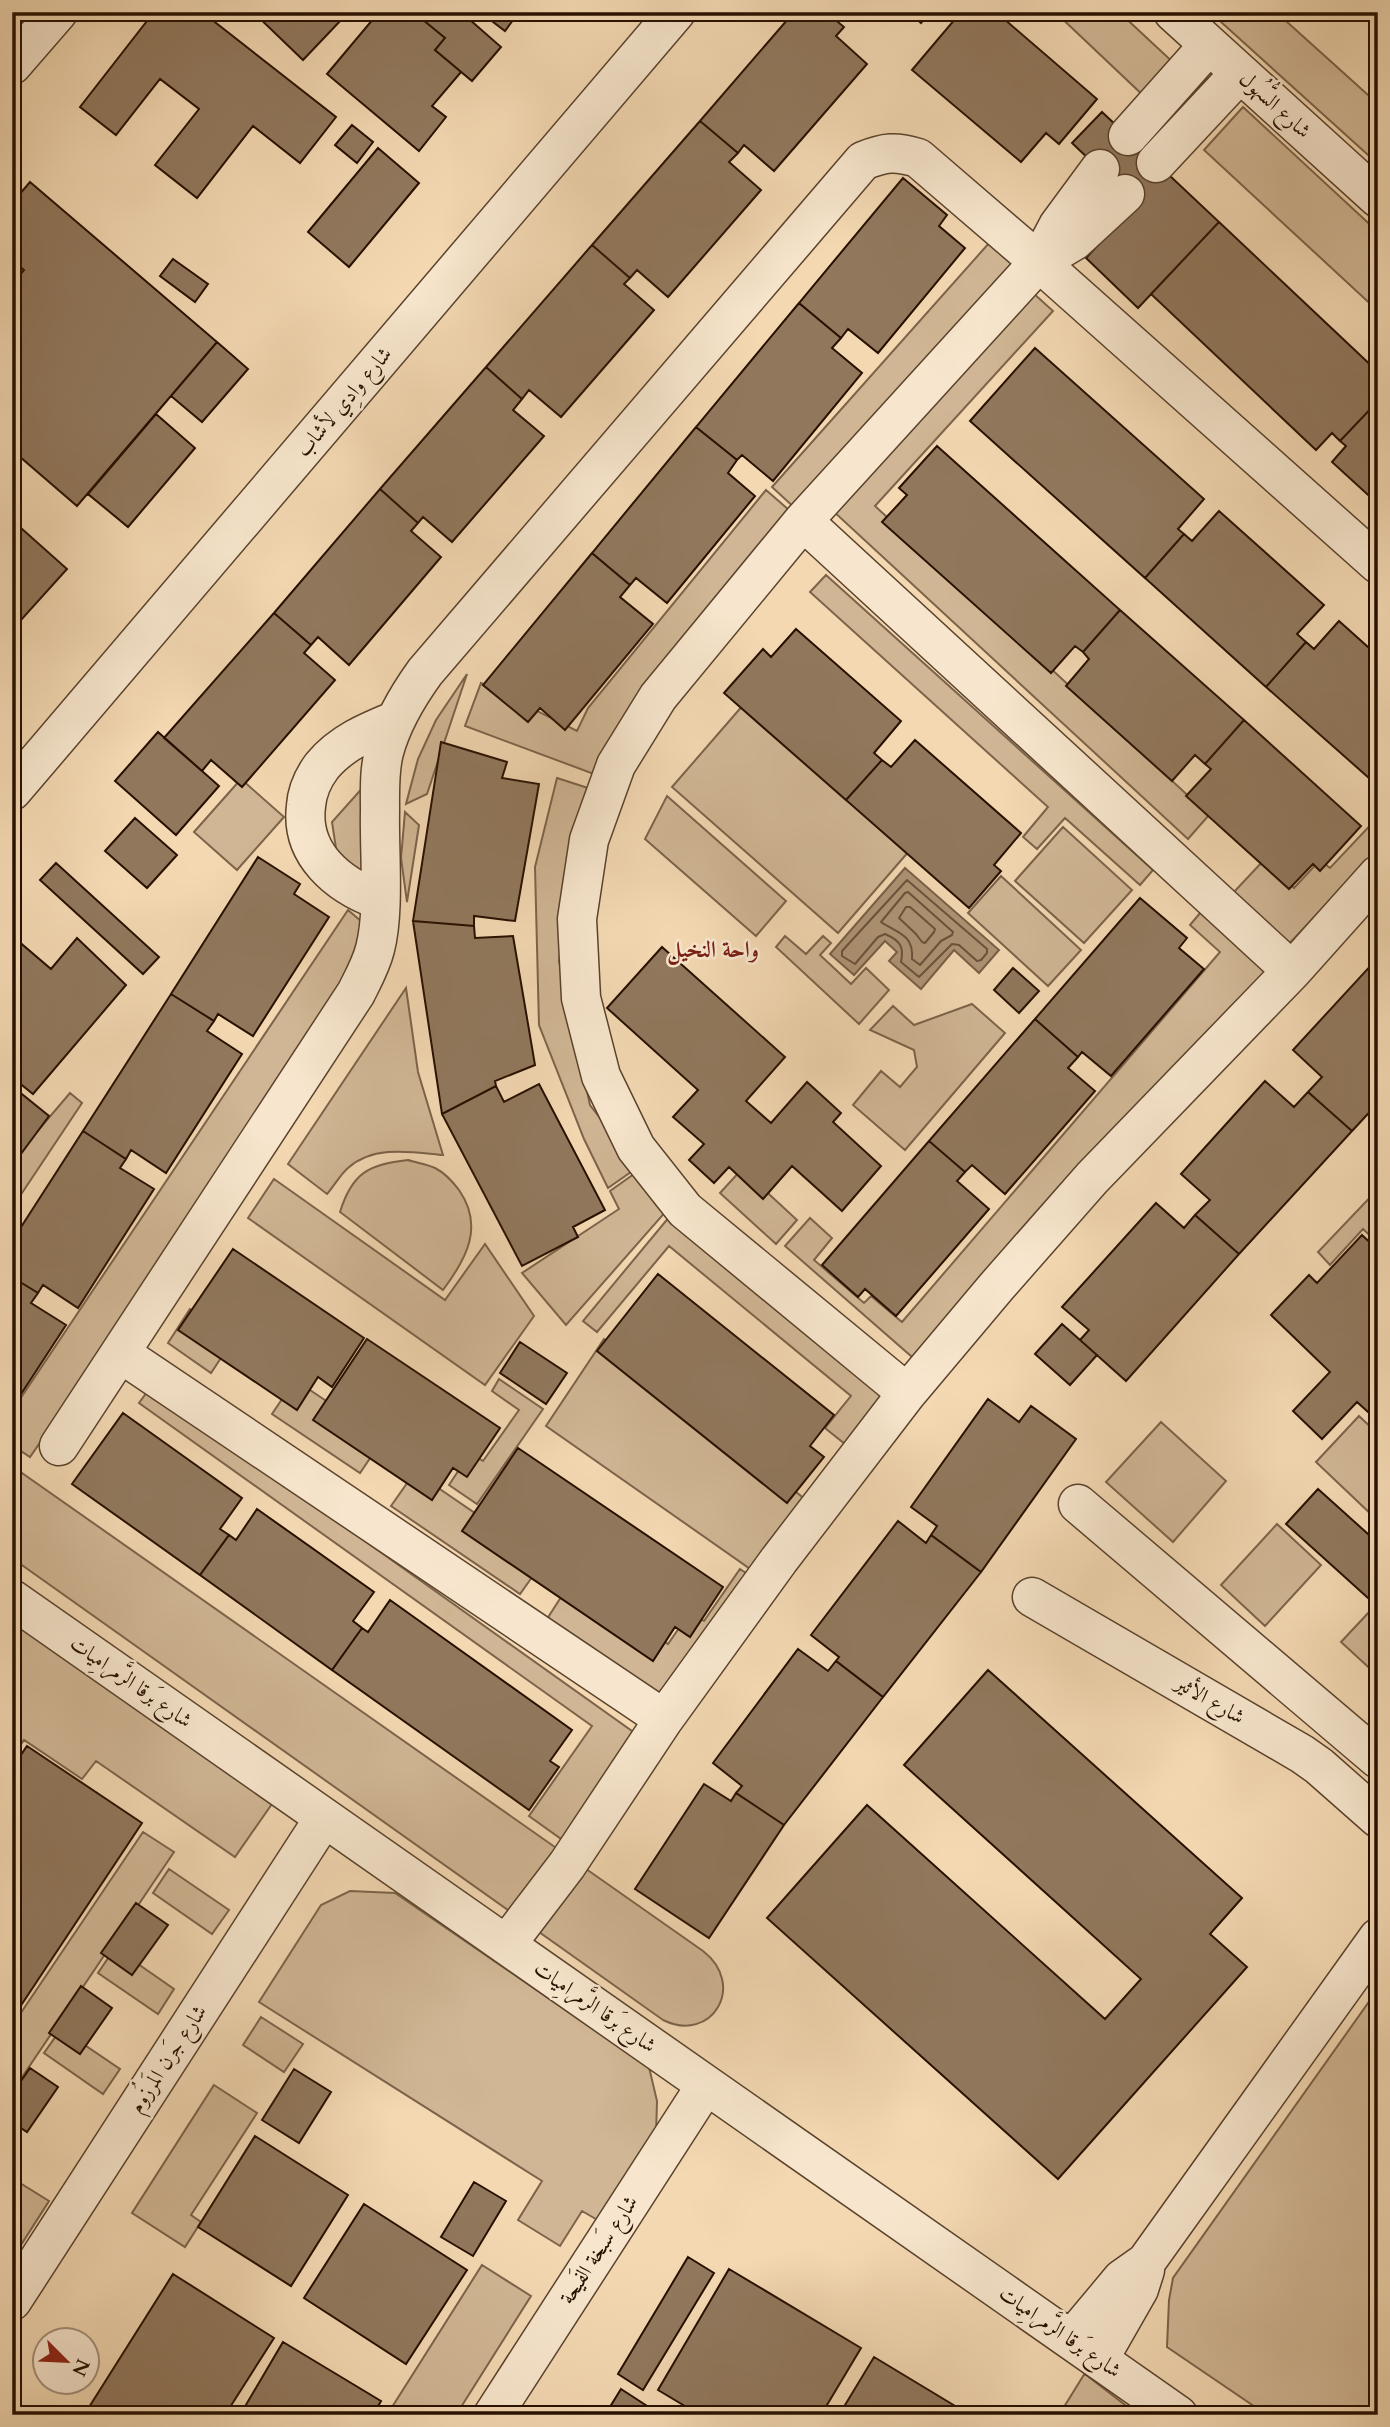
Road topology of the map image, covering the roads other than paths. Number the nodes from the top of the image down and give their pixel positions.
1 (58, 12) edge
2 (676, 12) edge
3 (1173, 12) edge
4 (1209, 45) junction
5 (12, 65) edge
6 (1240, 73) junction
7 (1128, 136) dead end
8 (1156, 163) dead end
9 (1113, 182) dead end
10 (1378, 198) edge
11 (1040, 262) junction
12 (803, 521) junction
13 (1378, 564) edge
14 (394, 721) junction
15 (12, 791) edge
16 (1378, 875) edge
17 (379, 900) junction
18 (1292, 971) junction
19 (120, 1353) junction
20 (907, 1393) junction
21 (59, 1446) dead end
22 (1078, 1504) dead end
23 (1031, 1597) dead end
24 (12, 1599) edge
25 (664, 1719) junction
26 (1378, 1759) edge
27 (324, 1818) junction
28 (1378, 1818) edge
29 (1378, 1938) edge
30 (506, 1945) junction
31 (706, 2085) junction
32 (12, 2301) edge
33 (1085, 2350) junction
34 (493, 2415) edge
35 (1178, 2415) edge

1 - 5 street
2 - 15 street, شارع وادِي لأشاب
3 - 4 street, شارع السُّهُول
4 - 6 street, شارع السُّهُول
4 - 7 street
6 - 8 street
6 - 10 street, شارع السُّهُول
9 - 11 street
11 - 12 street
11 - 13 street
11 - 14 street
12 - 18 street
12 - 20 street
14 - 17 street
14 - 17 street
16 - 18 street
17 - 19 street
18 - 20 street
19 - 21 street
19 - 25 street
20 - 25 street
22 - 26 street
23 - 28 street, شارع الأثير
24 - 27 street, شارع بَرقا الرَّمرامِيات
25 - 30 street
27 - 30 street, شارع بَرقا الرَّمرامِيات
27 - 32 street, شارع جَرن المَرزُوم
29 - 33 street
30 - 31 street, شارع بَرقا الرَّمرامِيات
31 - 33 street, شارع بَرقا الرَّمرامِيات
31 - 34 street, شارع سَبخة الفَيحة
33 - 35 street, شارع بَرقا الرَّمرامِيات

